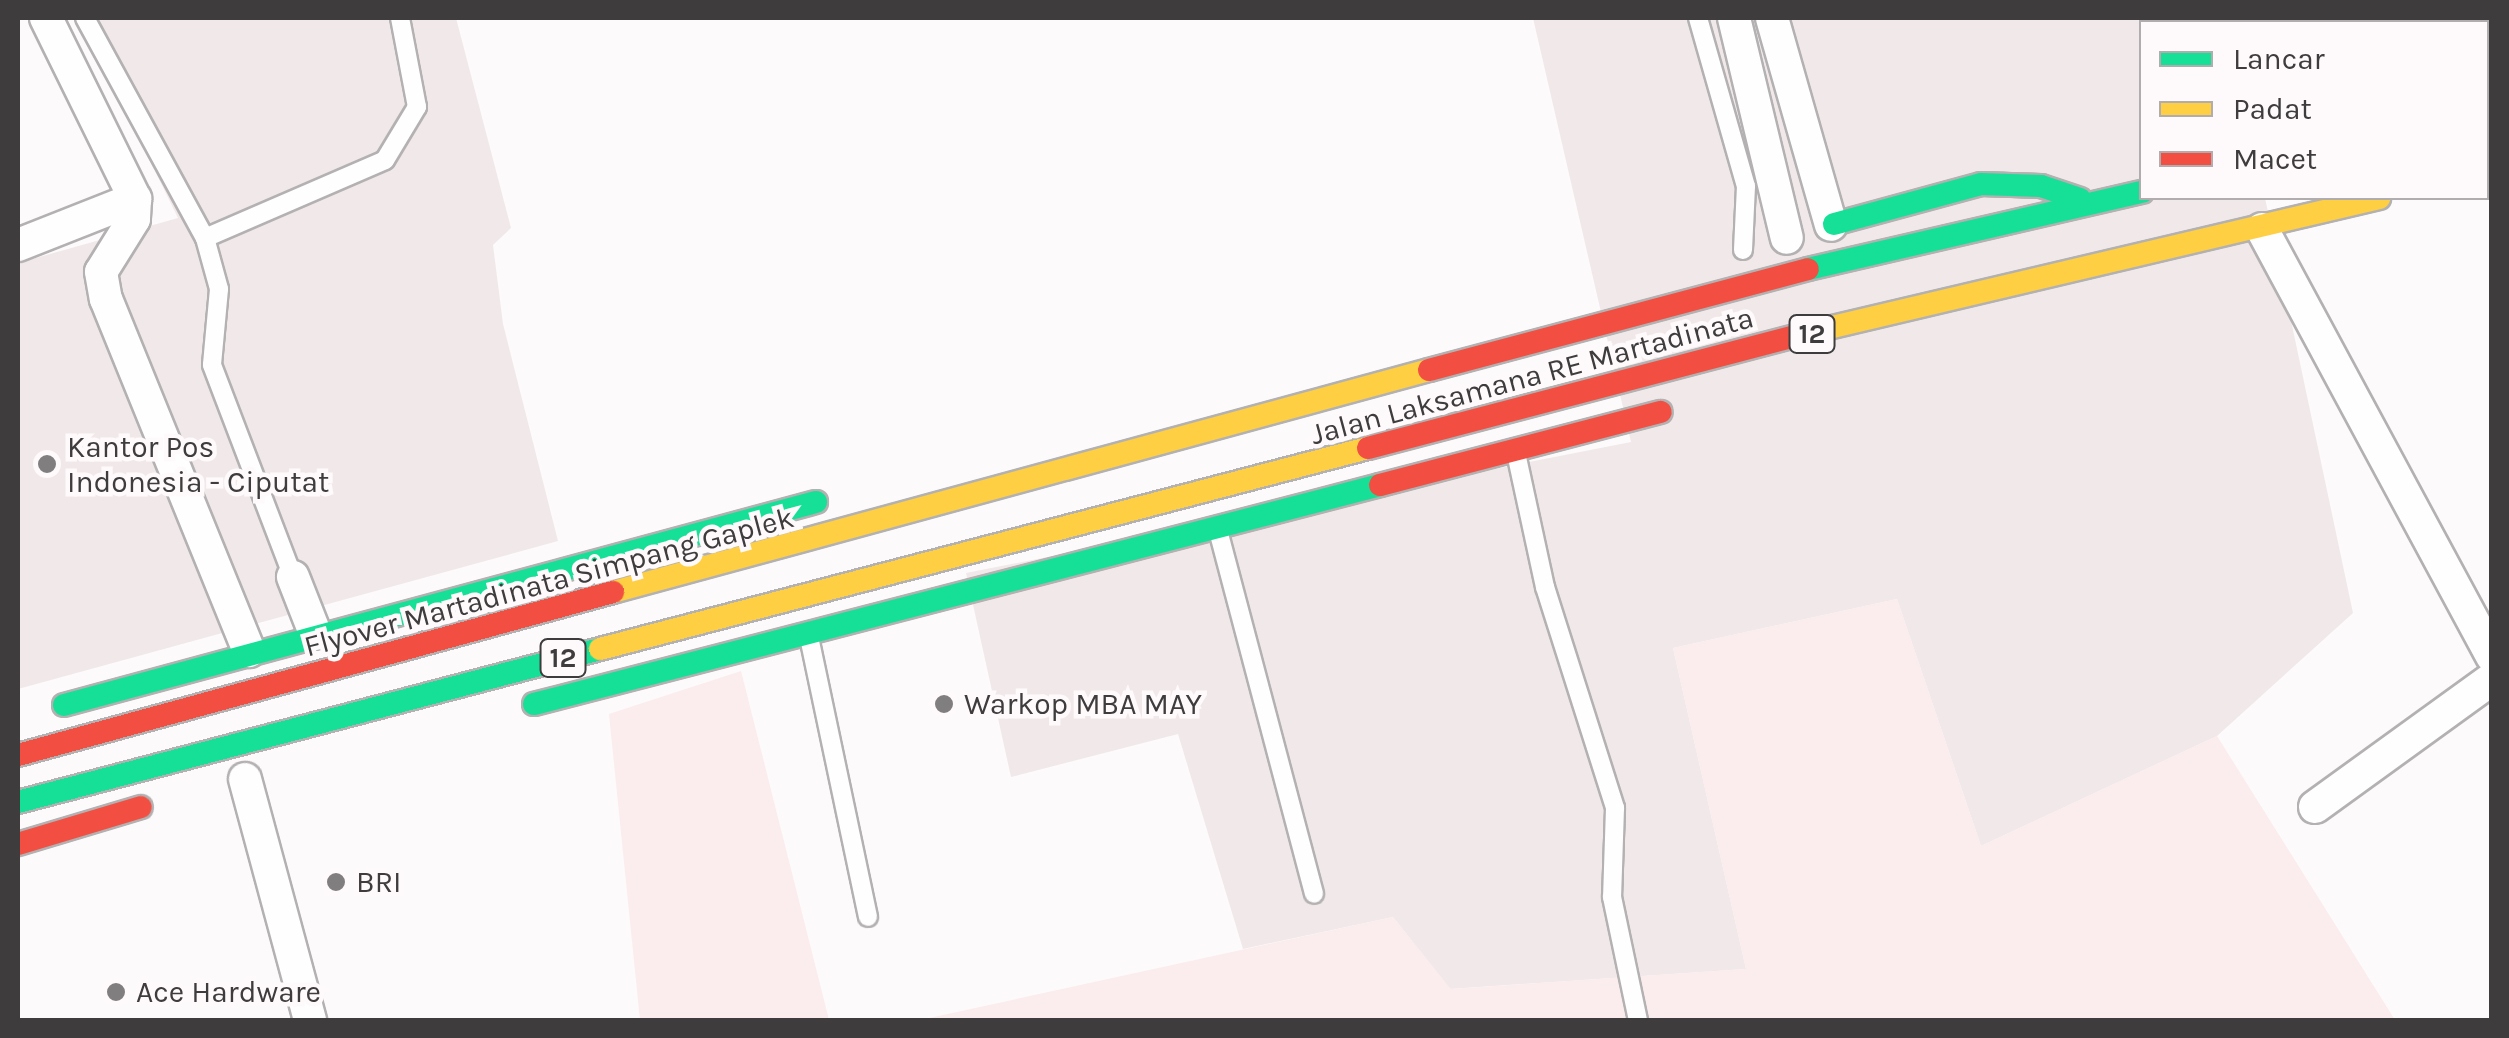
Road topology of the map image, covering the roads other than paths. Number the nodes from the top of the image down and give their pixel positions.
1 (46, 18) edge
2 (84, 18) edge
3 (400, 18) edge
4 (1698, 18) edge
5 (1734, 18) edge
6 (1772, 18) edge
7 (2139, 193) edge
8 (135, 199) junction
9 (2371, 200) edge
10 (2091, 203) junction
11 (1831, 225) junction
12 (2262, 229) junction
13 (205, 238) junction
14 (1788, 238) junction
15 (18, 245) edge
16 (1734, 253) joint
17 (1824, 330) junction
18 (1740, 377) dead end
19 (1678, 407) dead end
20 (1516, 453) junction
21 (1096, 464) joint
22 (850, 493) dead end
23 (1217, 528) junction
24 (293, 578) joint
25 (315, 633) junction
26 (809, 636) junction
27 (249, 650) junction
28 (2492, 656) edge
29 (2492, 679) edge
30 (518, 708) dead end
31 (35, 713) dead end
32 (18, 755) edge
33 (246, 779) dead end
34 (167, 799) dead end
35 (18, 802) edge
36 (2315, 808) dead end
37 (18, 844) edge
38 (1314, 894) dead end
39 (868, 917) dead end
40 (310, 1020) edge
41 (1638, 1020) edge

1 - 8 street
2 - 13 lane
3 - 13 lane
4 - 16 lane
5 - 14 street
6 - 11 street
7 - 10 highway, Jalan Laksamana RE Martadinata / 12
8 - 15 street
8 - 27 street
9 - 12 highway, Jalan Laksamana RE Martadinata / 12
10 - 11 highway
10 - 21 highway, Jalan Laksamana RE Martadinata / 12
11 - 14 highway
12 - 17 highway, Jalan Laksamana RE Martadinata / 12
12 - 28 street
13 - 24 lane
14 - 16 highway
17 - 18 highway
17 - 35 highway, Jalan Laksamana RE Martadinata / 12
19 - 20 highway
20 - 23 highway
20 - 41 lane
21 - 32 highway, Flyover Martadinata Simpang Gaplek / 12
22 - 25 highway
23 - 26 highway
23 - 38 lane
24 - 25 street
25 - 27 highway
26 - 30 highway
26 - 39 lane
27 - 31 highway
29 - 36 street
33 - 40 street
34 - 37 highway

